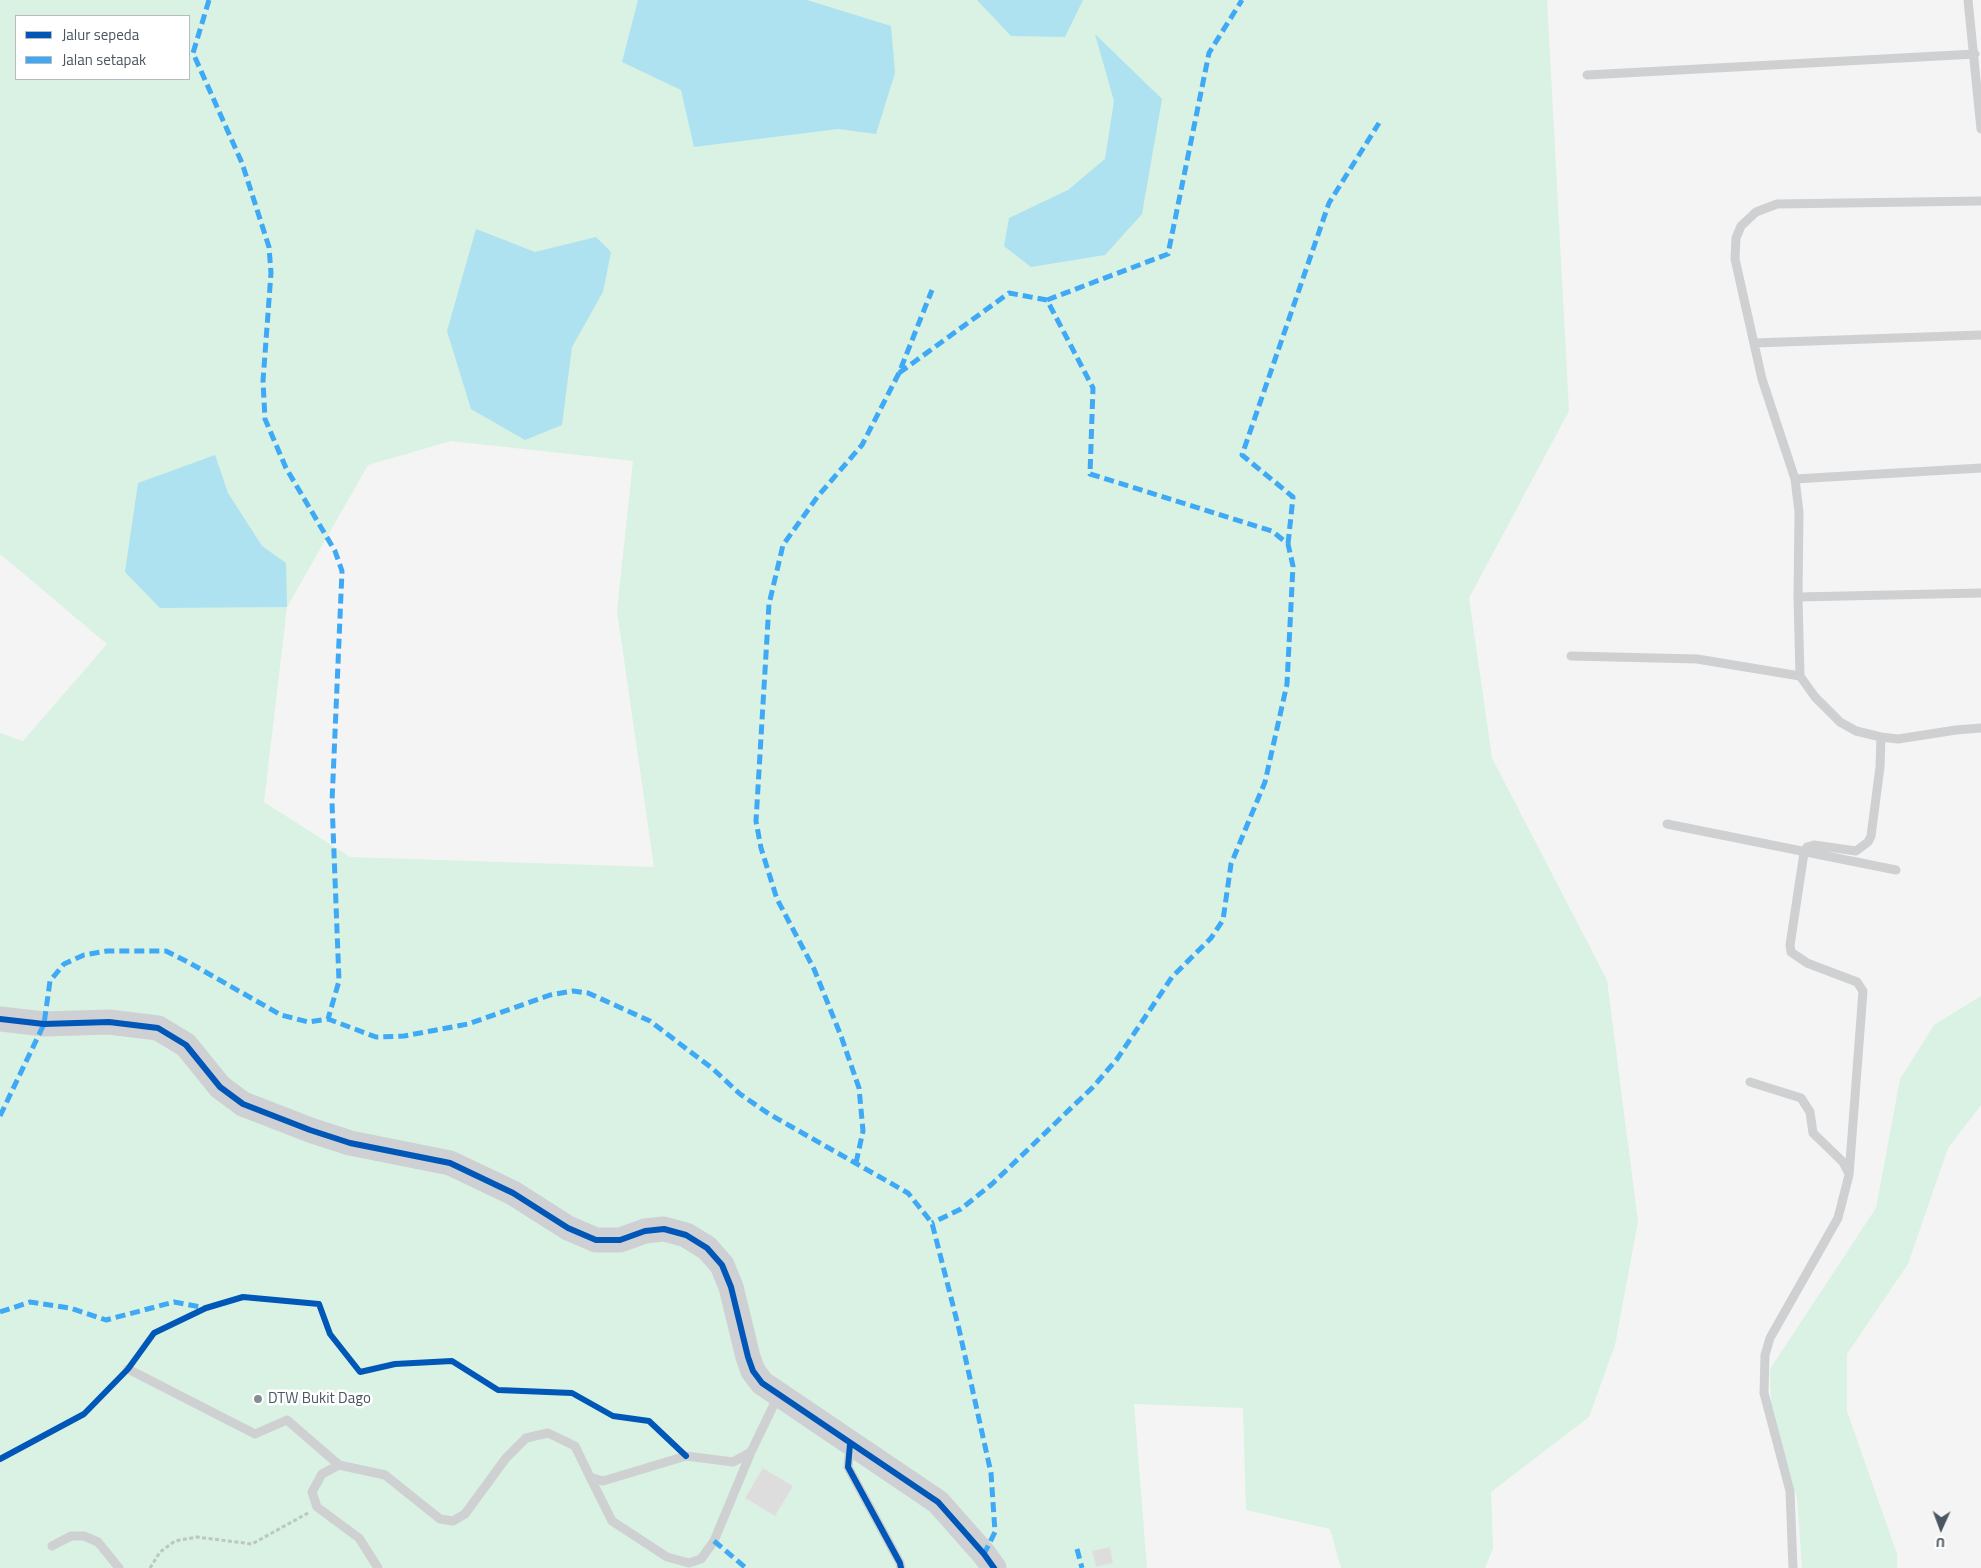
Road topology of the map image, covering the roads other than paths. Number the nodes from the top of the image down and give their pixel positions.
1 (1968, 0) edge
2 (1975, 54) junction
3 (1587, 74) dead end
4 (1981, 128) edge
5 (1981, 201) edge
6 (1981, 335) edge
7 (1754, 343) junction
8 (1981, 468) edge
9 (1794, 479) junction
10 (1981, 593) edge
11 (1798, 596) junction
12 (1571, 656) dead end
13 (1800, 676) junction
14 (1981, 728) edge
15 (1880, 738) junction
16 (1667, 824) dead end
17 (1804, 853) junction
18 (1896, 870) dead end
19 (0, 1019) edge
20 (1750, 1082) dead end
21 (1849, 1175) junction
22 (128, 1369) dead end
23 (778, 1395) junction
24 (850, 1444) junction
25 (751, 1452) junction
26 (339, 1465) junction
27 (590, 1477) junction
28 (52, 1546) dead end
29 (119, 1568) edge
30 (378, 1568) edge
31 (901, 1568) edge
32 (994, 1568) edge
33 (1793, 1568) edge

1 - 2 lane
2 - 3 lane
2 - 4 lane
5 - 7 lane
6 - 7 lane
7 - 9 lane
8 - 9 lane
9 - 11 lane
10 - 11 lane
11 - 13 lane
12 - 13 lane
13 - 15 lane
14 - 15 lane
15 - 17 lane
16 - 17 lane
17 - 18 lane
17 - 21 lane
19 - 23 street
20 - 21 lane
21 - 33 lane
22 - 26 lane
23 - 24 street
23 - 25 lane
24 - 31 lane
24 - 32 street
25 - 27 lane
25 - 27 lane
26 - 27 lane
26 - 30 lane
28 - 29 lane

